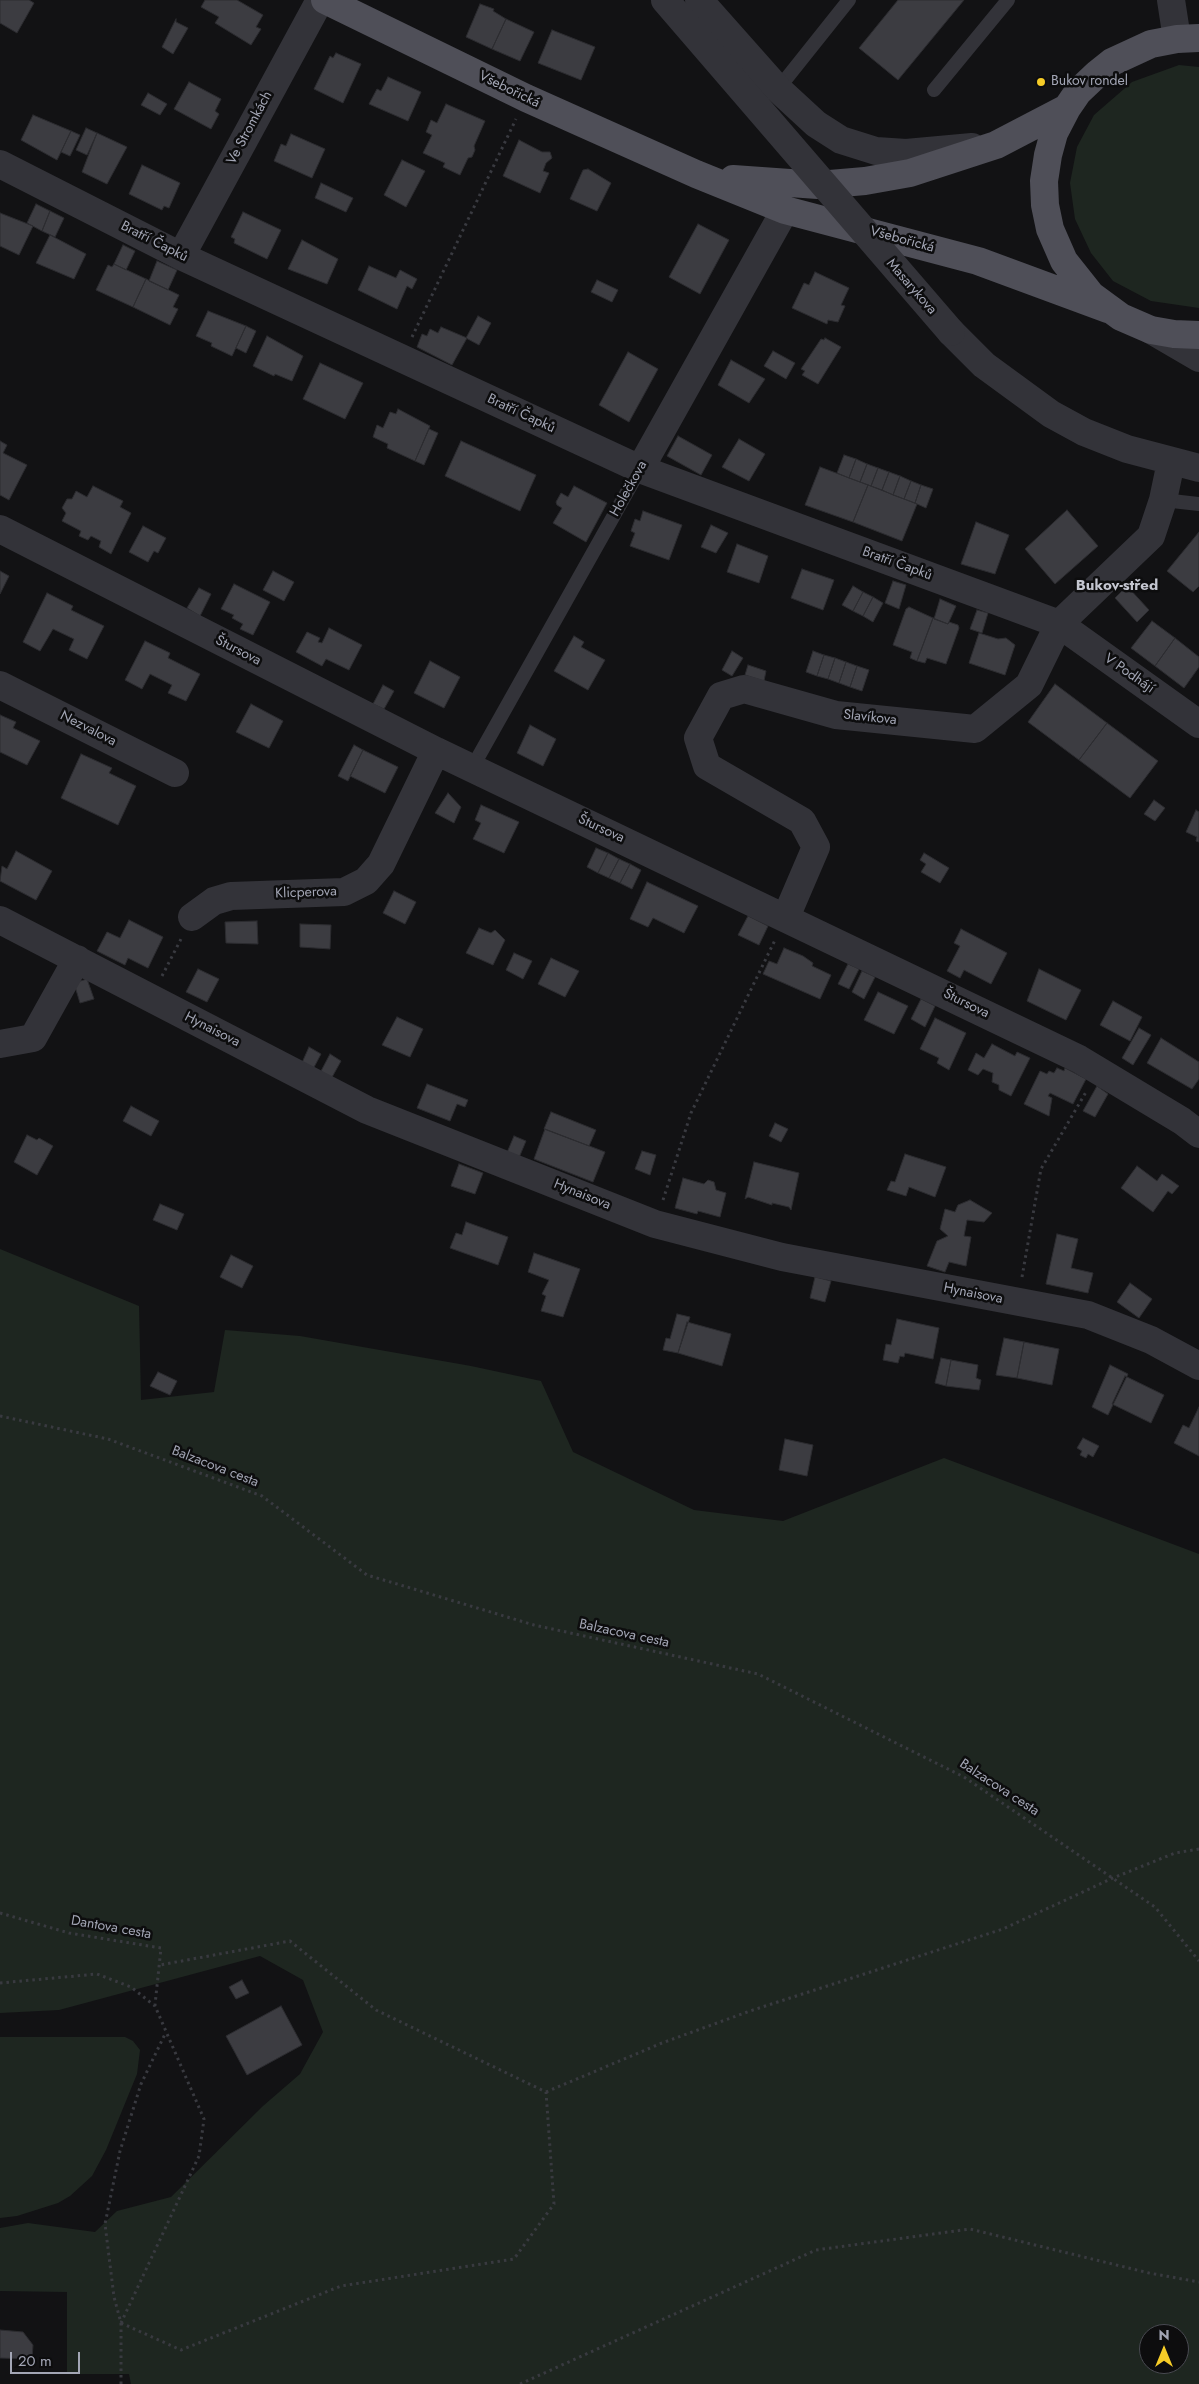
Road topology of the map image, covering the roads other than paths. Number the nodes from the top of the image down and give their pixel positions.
1 (320, 0) edge
2 (325, 0) edge
3 (665, 0) edge
4 (699, 0) edge
5 (849, 0) edge
6 (1008, 0) edge
7 (1171, 0) edge
8 (1188, 38) edge
9 (778, 89) junction
10 (934, 90) dead end
11 (1067, 108) junction
12 (996, 145) junction
13 (0, 164) edge
14 (696, 174) junction
15 (785, 210) junction
16 (181, 256) junction
17 (1108, 309) junction
18 (1151, 330) junction
19 (1199, 335) edge
20 (1199, 358) edge
21 (1171, 462) junction
22 (1199, 468) edge
23 (640, 469) junction
24 (1163, 500) junction
25 (1199, 504) edge
26 (0, 530) edge
27 (1059, 624) junction
28 (0, 684) edge
29 (1199, 724) edge
30 (436, 751) junction
31 (472, 768) junction
32 (175, 773) dead end
33 (192, 917) road end
34 (786, 917) junction
35 (0, 920) edge
36 (78, 959) junction
37 (0, 1044) edge
38 (1199, 1134) edge
39 (1199, 1366) edge

1 - 16 street, Ve Stromkách
2 - 14 main road, Všebořická
3 - 21 street, Masarykova, bridge
4 - 9 street
5 - 9 lane
6 - 10 lane
7 - 8 street
8 - 11 main road
9 - 12 street
11 - 12 main road, Všebořická
11 - 17 main road
12 - 14 main road, Všebořická
13 - 16 street, Bratří Čapků
14 - 15 main road, Všebořická
15 - 17 main road, Všebořická
15 - 23 street, Holečkova
16 - 23 street, Bratří Čapků
17 - 18 main road
18 - 19 main road
18 - 20 street
21 - 22 street, Masarykova
21 - 24 street, Slavíkova
23 - 27 street, Bratří Čapků
23 - 31 lane, Holečkova
24 - 25 lane
24 - 27 street, Slavíkova
26 - 30 street, Štursova
27 - 29 street, V Podhájí
27 - 34 street, Slavíkova
28 - 32 street, Nezvalova
30 - 31 street, Štursova
30 - 33 street, Klicperova
31 - 34 street, Štursova
34 - 38 street, Štursova
35 - 36 street, Hynaisova
36 - 37 street
36 - 39 street, Hynaisova

